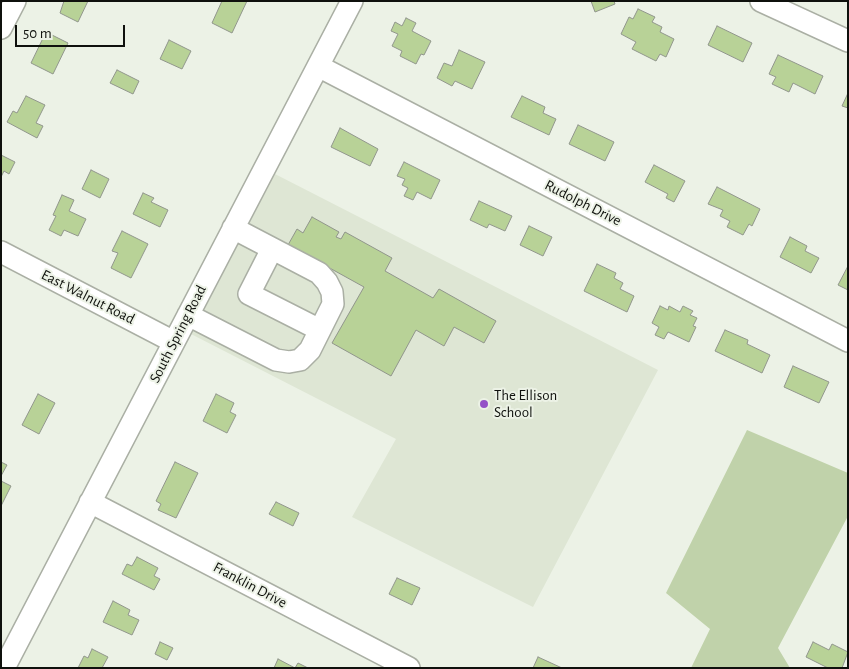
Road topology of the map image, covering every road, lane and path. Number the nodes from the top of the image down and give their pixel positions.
1 (16, 1) edge
2 (352, 1) edge
3 (761, 1) edge
4 (1, 27) edge
5 (848, 41) edge
6 (318, 66) junction
7 (233, 228) junction
8 (272, 248) junction
9 (1, 252) edge
10 (188, 315) junction
11 (320, 330) junction
12 (848, 341) edge
13 (174, 342) junction
14 (90, 502) junction
15 (4, 668) edge
16 (409, 668) edge

1 - 4 street
2 - 6 street, South Spring Road
3 - 5 street
6 - 7 street, South Spring Road
6 - 12 street, Rudolph Drive
7 - 8 street
7 - 10 street, South Spring Road
8 - 11 street
8 - 11 street
9 - 13 street, East Walnut Road
10 - 11 street
10 - 13 street, South Spring Road
13 - 14 street, South Spring Road
14 - 15 street, South Spring Road
14 - 16 street, Franklin Drive

